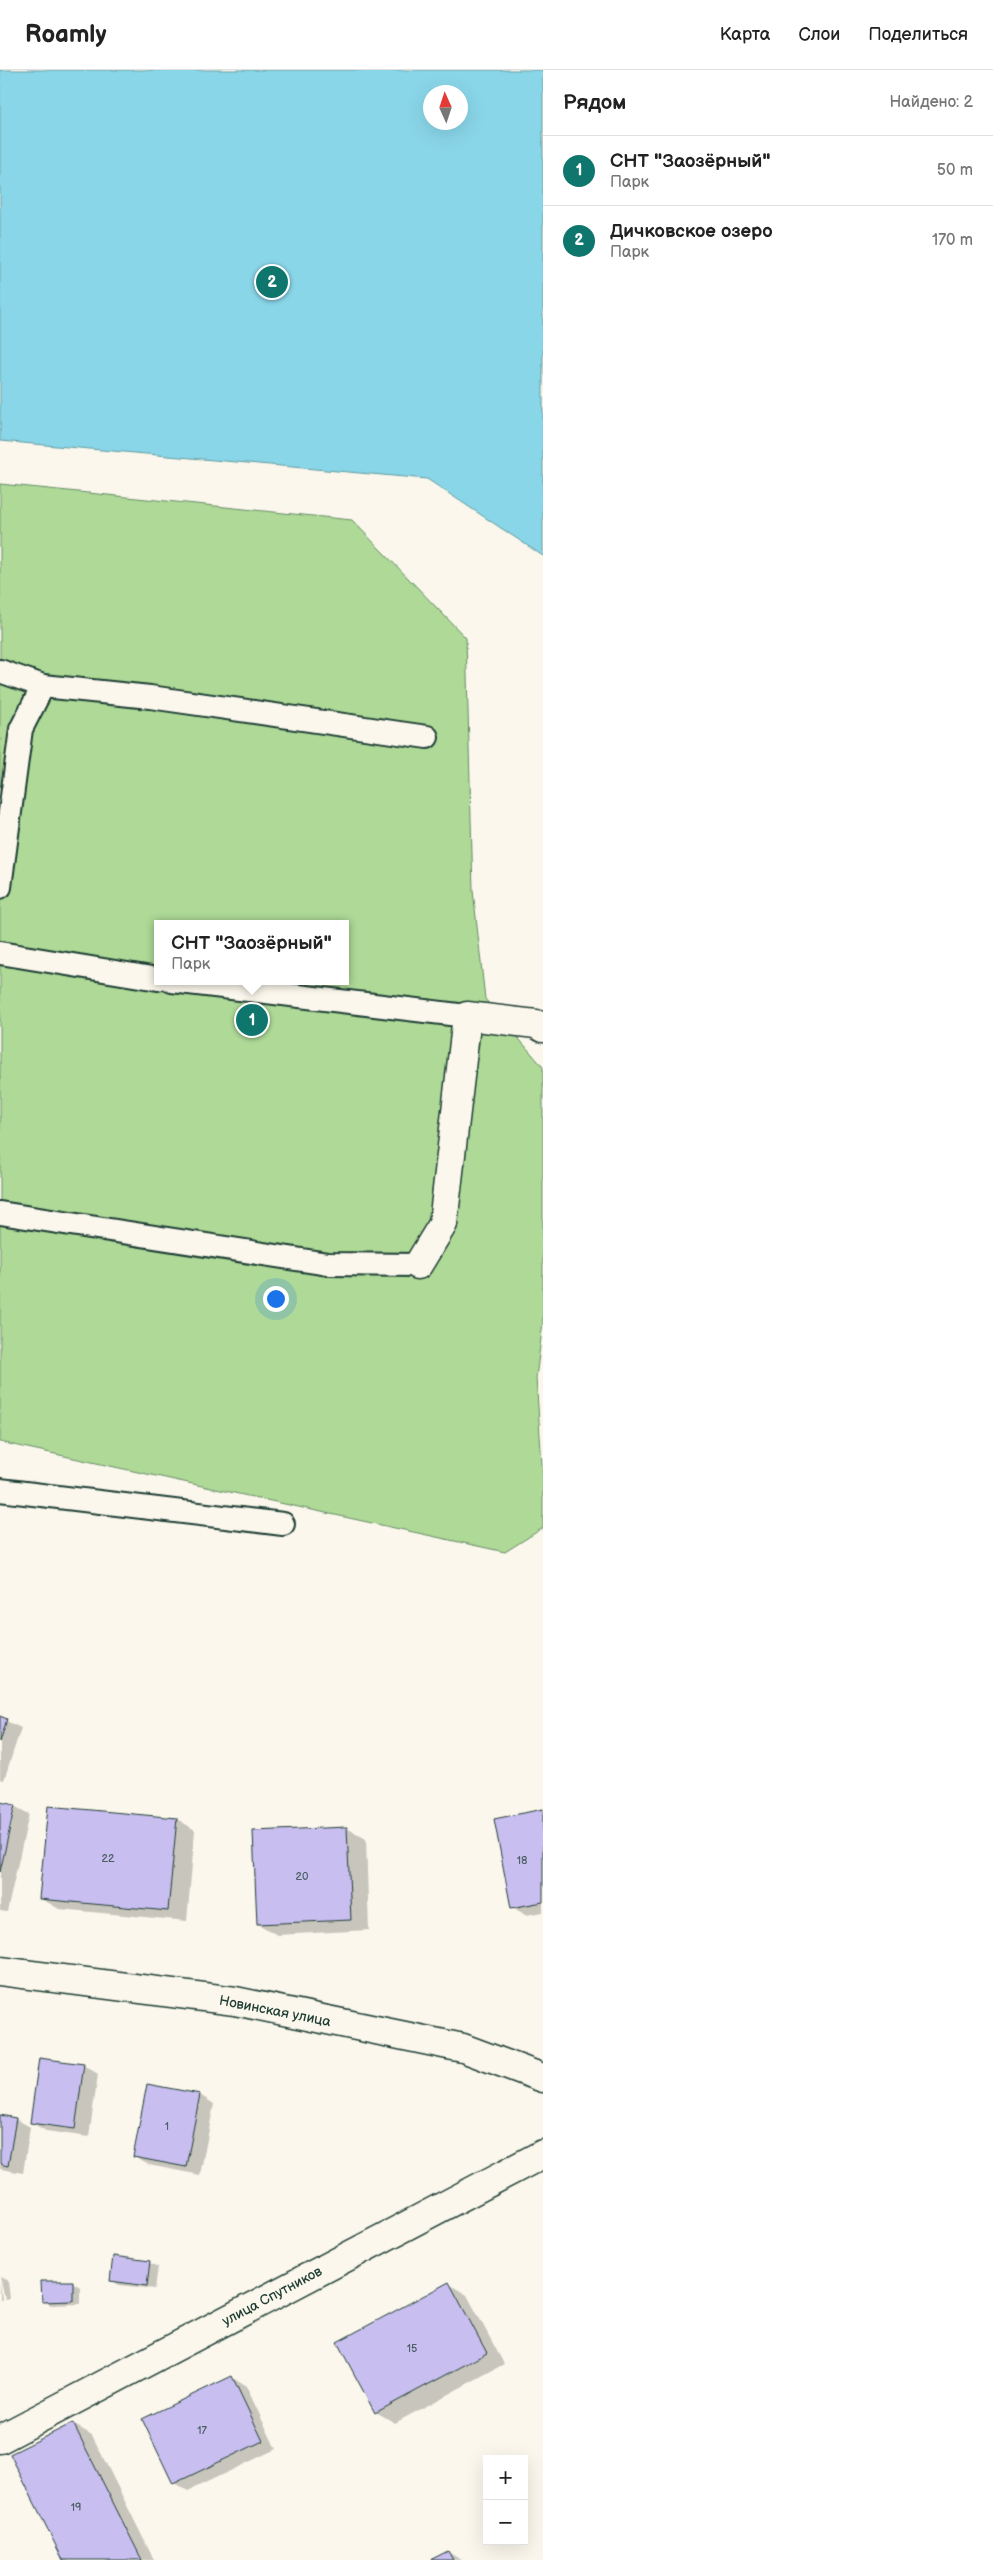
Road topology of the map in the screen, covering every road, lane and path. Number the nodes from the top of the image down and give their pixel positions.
1 (0, 671) edge
2 (44, 686) junction
3 (427, 737) dead end
4 (0, 887) edge
5 (0, 953) edge
6 (154, 978) edge
7 (206, 985) edge
8 (467, 1016) junction
9 (543, 1028) edge
10 (0, 1213) edge
11 (418, 1265) joint
12 (0, 1490) edge
13 (283, 1524) dead end
14 (0, 1971) edge
15 (543, 2078) edge
16 (543, 2154) edge
17 (0, 2439) edge

1 - 2 lane
2 - 3 lane
2 - 4 lane
5 - 6 lane
7 - 8 lane
8 - 9 street
8 - 11 street
10 - 11 lane
12 - 13 lane
14 - 15 street, Новинская улица
16 - 17 street, улица Спутников

